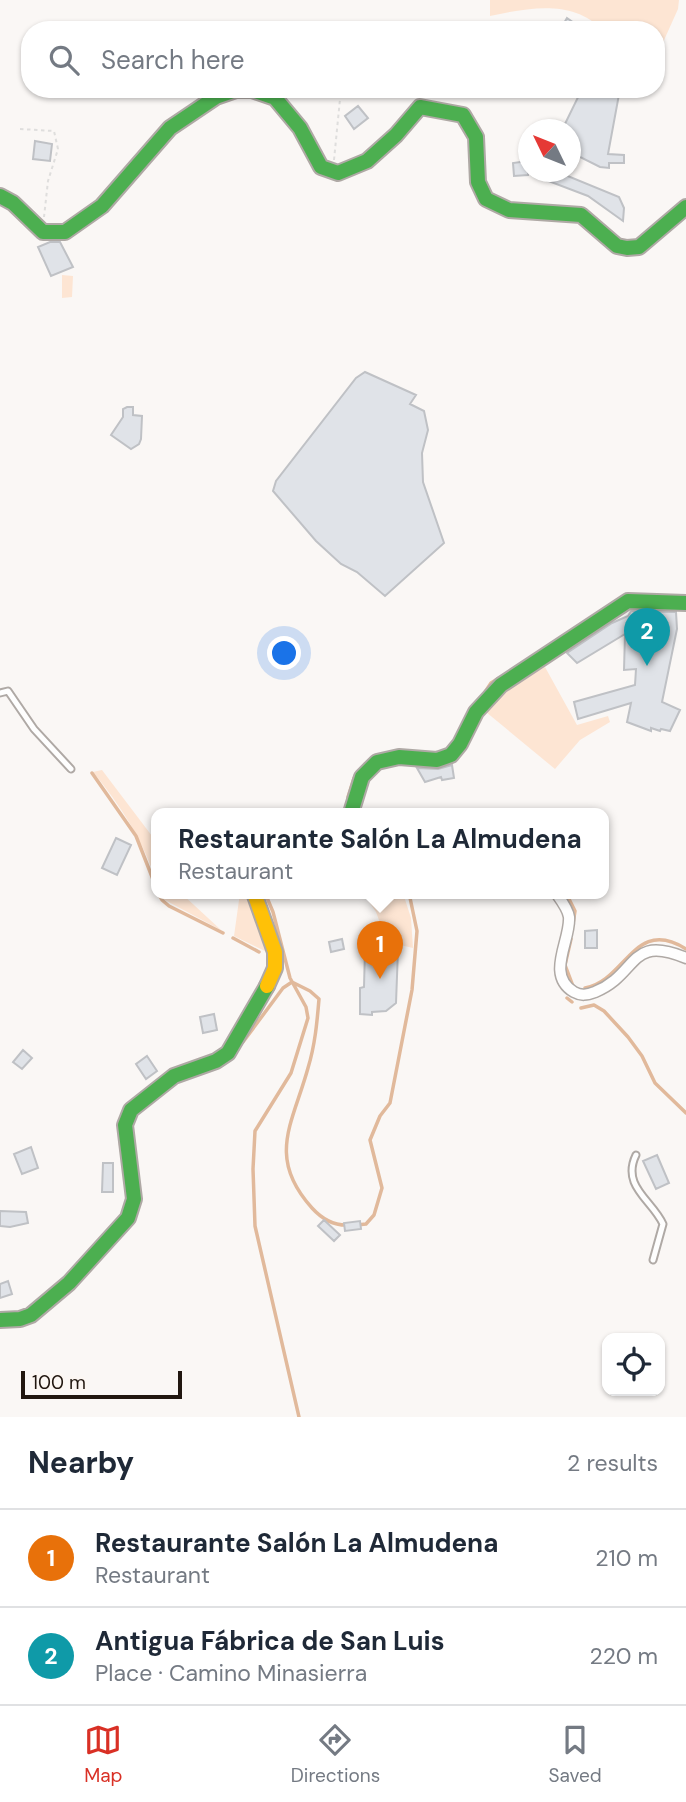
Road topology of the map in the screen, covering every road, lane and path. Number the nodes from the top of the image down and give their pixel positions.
1 (215, 98) edge
2 (275, 98) edge
3 (340, 98) edge
4 (20, 129) dead end
5 (333, 171) junction
6 (0, 195) edge
7 (686, 207) edge
8 (43, 232) junction
9 (686, 603) edge
10 (0, 693) edge
11 (71, 769) dead end
12 (352, 808) edge
13 (256, 899) edge
14 (559, 899) edge
15 (686, 958) edge
16 (636, 1155) dead end
17 (653, 1259) dead end
18 (0, 1320) edge

1 - 8 street
2 - 5 street
3 - 5 path
4 - 8 path
5 - 7 street
6 - 8 street
9 - 12 street
10 - 11 lane
13 - 18 street
14 - 15 street
16 - 17 lane

